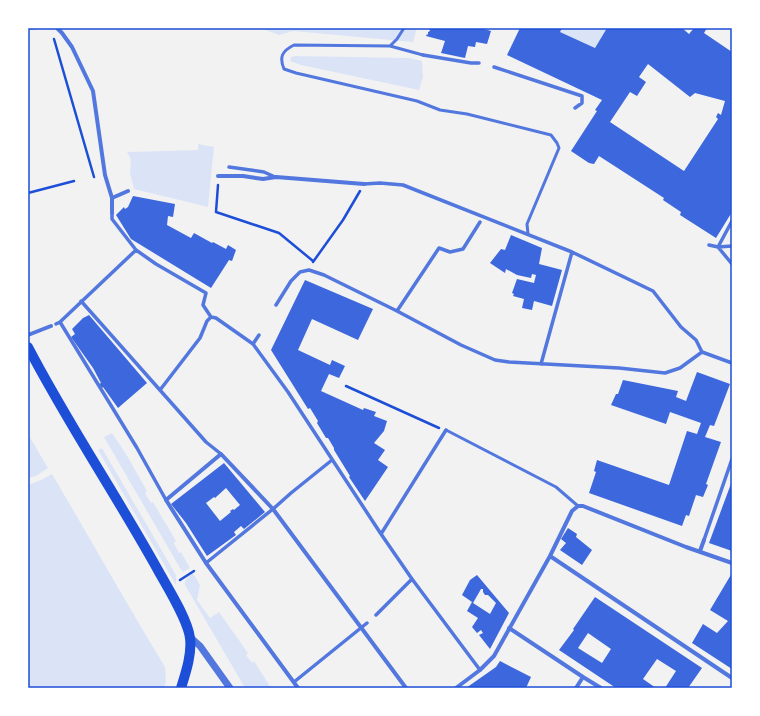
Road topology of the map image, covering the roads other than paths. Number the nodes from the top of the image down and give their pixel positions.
1 (57, 28) edge
2 (404, 28) edge
3 (61, 30) edge
4 (390, 46) junction
5 (423, 55) joint
6 (479, 63) dead end
7 (494, 67) dead end
8 (575, 108) dead end
9 (228, 167) dead end
10 (218, 176) road end
11 (276, 177) junction
12 (364, 184) joint
13 (128, 191) dead end
14 (112, 198) junction
15 (112, 213) joint
16 (732, 221) edge
17 (480, 222) dead end
18 (528, 234) junction
19 (709, 245) dead end
20 (718, 246) junction
21 (732, 246) edge
22 (136, 250) junction
23 (572, 252) junction
24 (732, 264) edge
25 (81, 301) junction
26 (276, 305) dead end
27 (397, 311) junction
28 (211, 317) junction
29 (56, 324) junction
30 (259, 334) dead end
31 (28, 335) edge
32 (253, 344) junction
33 (28, 347) edge
34 (702, 352) junction
35 (28, 363) edge
36 (732, 363) edge
37 (541, 364) junction
38 (40, 370) junction
39 (160, 390) junction
40 (446, 430) joint
41 (221, 454) junction
42 (732, 459) edge
43 (332, 460) junction
44 (166, 500) junction
45 (578, 506) junction
46 (273, 509) junction
47 (381, 534) junction
48 (704, 540) joint
49 (700, 551) junction
50 (550, 556) junction
51 (732, 563) edge
52 (206, 564) junction
53 (412, 579) junction
54 (376, 615) dead end
55 (368, 623) dead end
56 (509, 628) junction
57 (362, 629) junction
58 (190, 637) junction
59 (480, 670) junction
60 (583, 678) junction
61 (732, 678) edge
62 (294, 682) junction
63 (181, 688) edge
64 (230, 688) edge
65 (298, 688) edge
66 (406, 688) edge
67 (456, 688) edge
68 (576, 688) edge
69 (601, 688) edge

1 - 3 street
2 - 4 lane
3 - 14 street
4 - 5 lane
4 - 18 lane
5 - 6 street
7 - 8 street
9 - 11 street
10 - 11 street
11 - 12 street
12 - 18 street
13 - 14 street
14 - 15 street
15 - 22 street
16 - 20 street
17 - 27 street
18 - 23 street
19 - 20 street
20 - 21 street
20 - 24 street
22 - 25 street
22 - 28 street
23 - 34 street
23 - 37 street
25 - 29 street
25 - 39 street
26 - 27 street
27 - 37 street
28 - 32 street
28 - 39 street
29 - 31 street
29 - 44 street
30 - 32 street
32 - 43 street
33 - 38 main road
34 - 36 street
34 - 37 street
35 - 38 main road
38 - 58 main road
39 - 41 street
40 - 45 lane
40 - 47 street
41 - 44 street
41 - 46 street
42 - 48 street
43 - 46 street
43 - 47 street
44 - 52 street
45 - 49 street
45 - 50 street
46 - 52 street
46 - 57 street
47 - 53 street
48 - 49 street
49 - 51 street
50 - 56 street
50 - 61 street
52 - 62 street
53 - 54 street
53 - 59 street
55 - 57 street
56 - 59 street
56 - 60 street
57 - 62 street
57 - 66 street
58 - 63 main road
58 - 64 street
59 - 67 street
60 - 68 street
60 - 69 street
62 - 65 street

